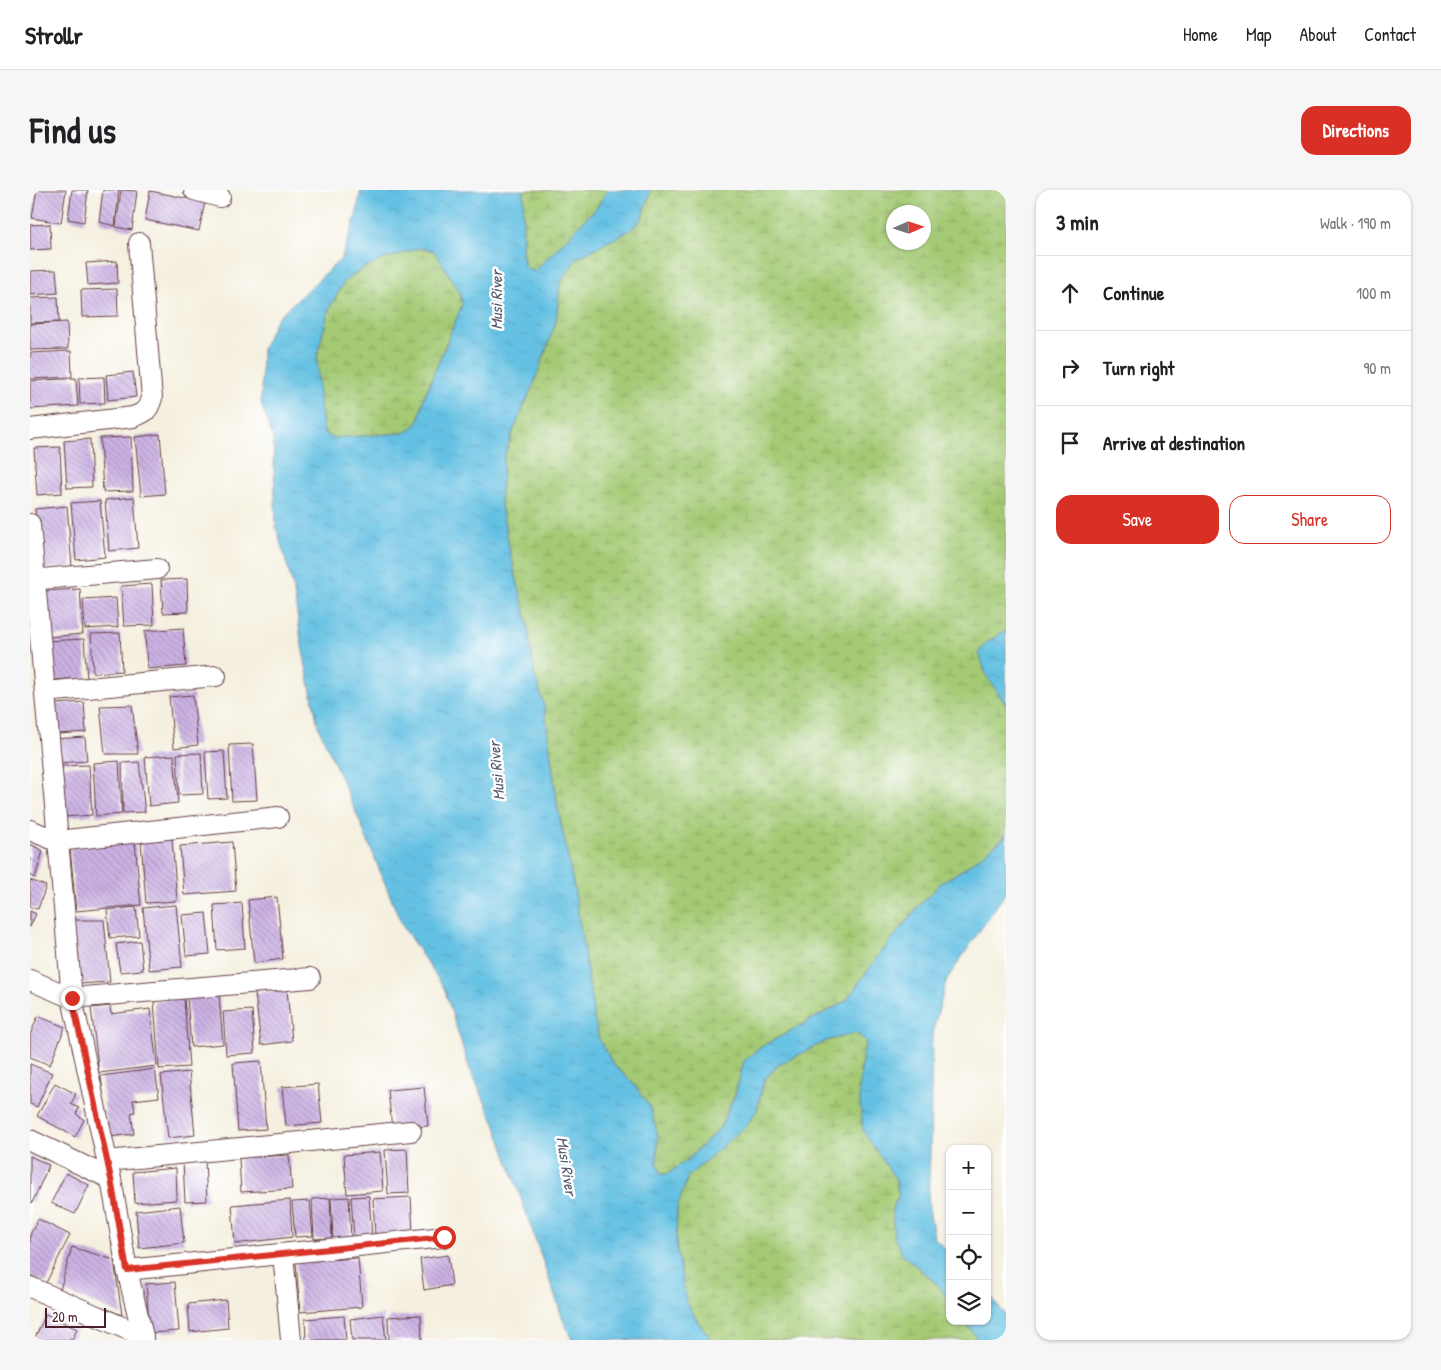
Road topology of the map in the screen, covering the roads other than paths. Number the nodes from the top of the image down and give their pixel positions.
1 (194, 190) edge
2 (220, 196) dead end
3 (139, 243) dead end
4 (30, 429) edge
5 (30, 524) edge
6 (157, 569) dead end
7 (33, 580) edge
8 (216, 676) dead end
9 (45, 692) junction
10 (278, 816) dead end
11 (30, 830) edge
12 (57, 841) junction
13 (310, 978) dead end
14 (30, 980) edge
15 (72, 998) junction
16 (411, 1131) dead end
17 (30, 1140) edge
18 (109, 1170) junction
19 (444, 1237) dead end
20 (283, 1254) junction
21 (127, 1270) junction
22 (30, 1287) edge
23 (143, 1338) edge
24 (291, 1340) edge

1 - 2 street
3 - 4 street
5 - 7 street
6 - 7 street
7 - 9 street
8 - 9 street
9 - 12 street
10 - 12 street
11 - 12 street
12 - 15 street
13 - 15 street
14 - 15 street
15 - 18 street
16 - 18 street
17 - 18 street
18 - 21 street
19 - 20 street
20 - 21 street
20 - 24 street
21 - 23 street
22 - 23 street

